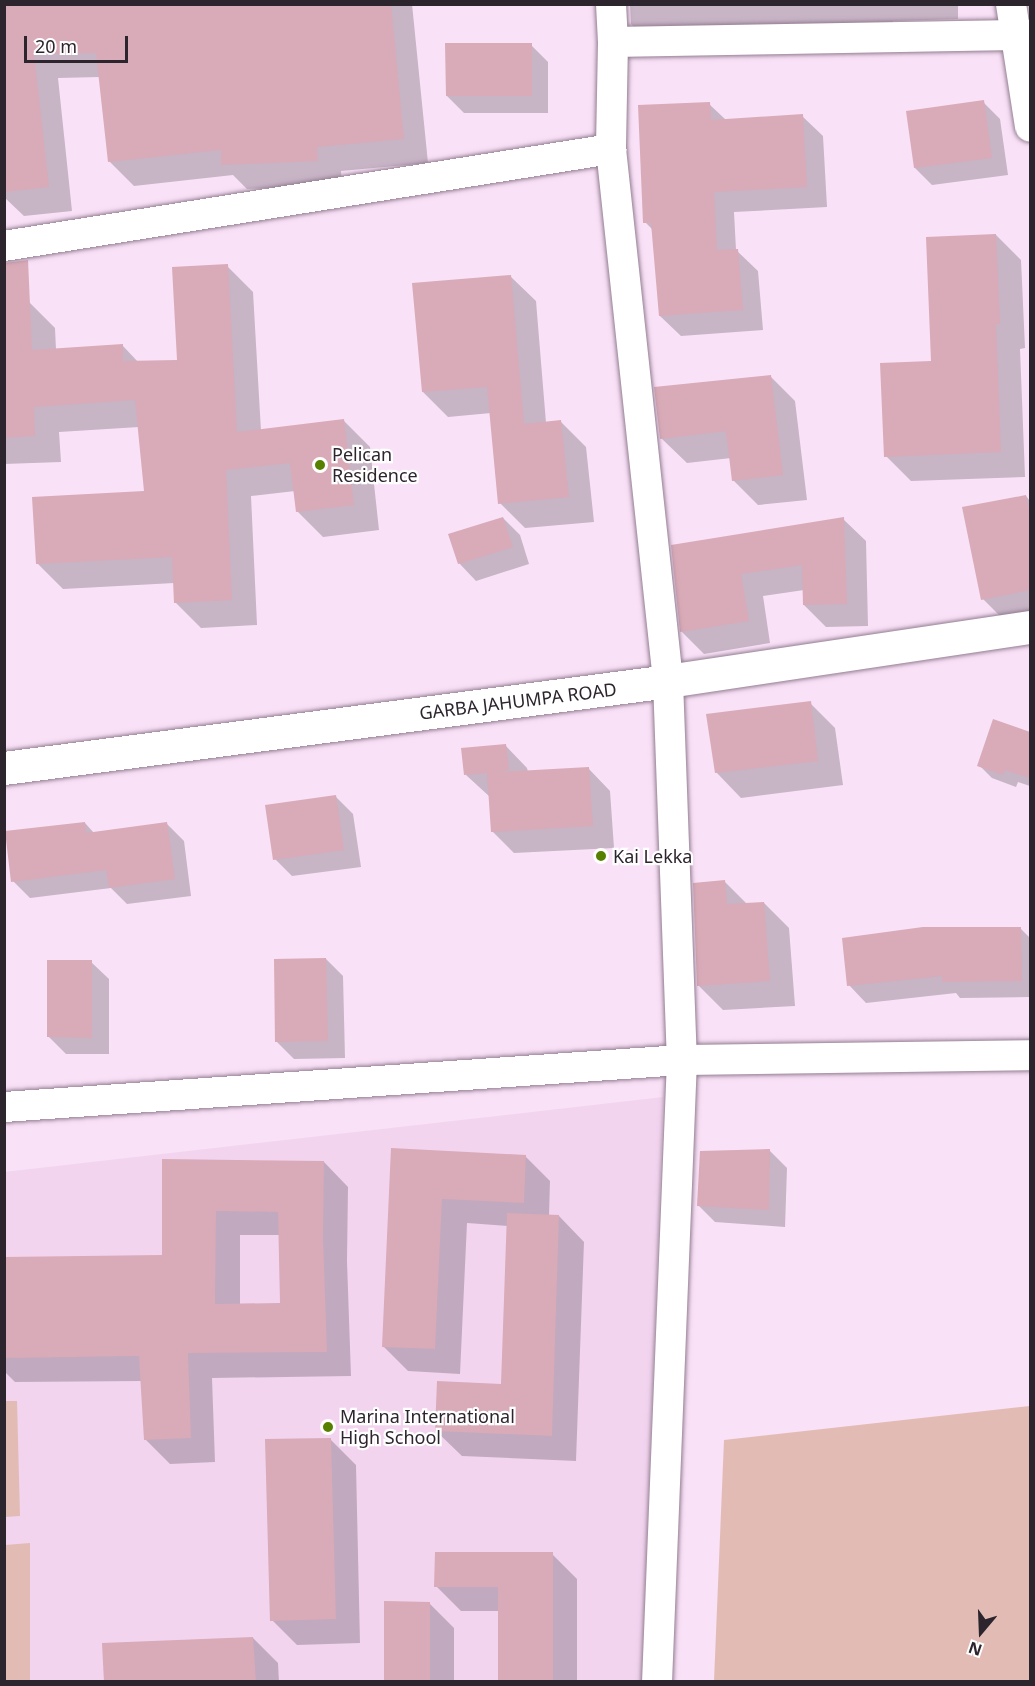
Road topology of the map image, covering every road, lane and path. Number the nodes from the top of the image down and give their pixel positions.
1 (611, 4) edge
2 (1011, 4) edge
3 (1022, 35) edge
4 (613, 42) junction
5 (1030, 127) edge
6 (611, 149) junction
7 (4, 246) edge
8 (1030, 627) edge
9 (668, 681) junction
10 (4, 768) edge
11 (1030, 1055) edge
12 (682, 1059) junction
13 (4, 1107) edge
14 (657, 1682) edge

1 - 4 street
2 - 3 street
3 - 4 street
3 - 5 street
4 - 6 street
6 - 7 street
6 - 9 street
8 - 9 street, GARBA JAHUMPA ROAD
9 - 10 street, GARBA JAHUMPA ROAD
9 - 12 street
11 - 12 street
12 - 13 street
12 - 14 street

